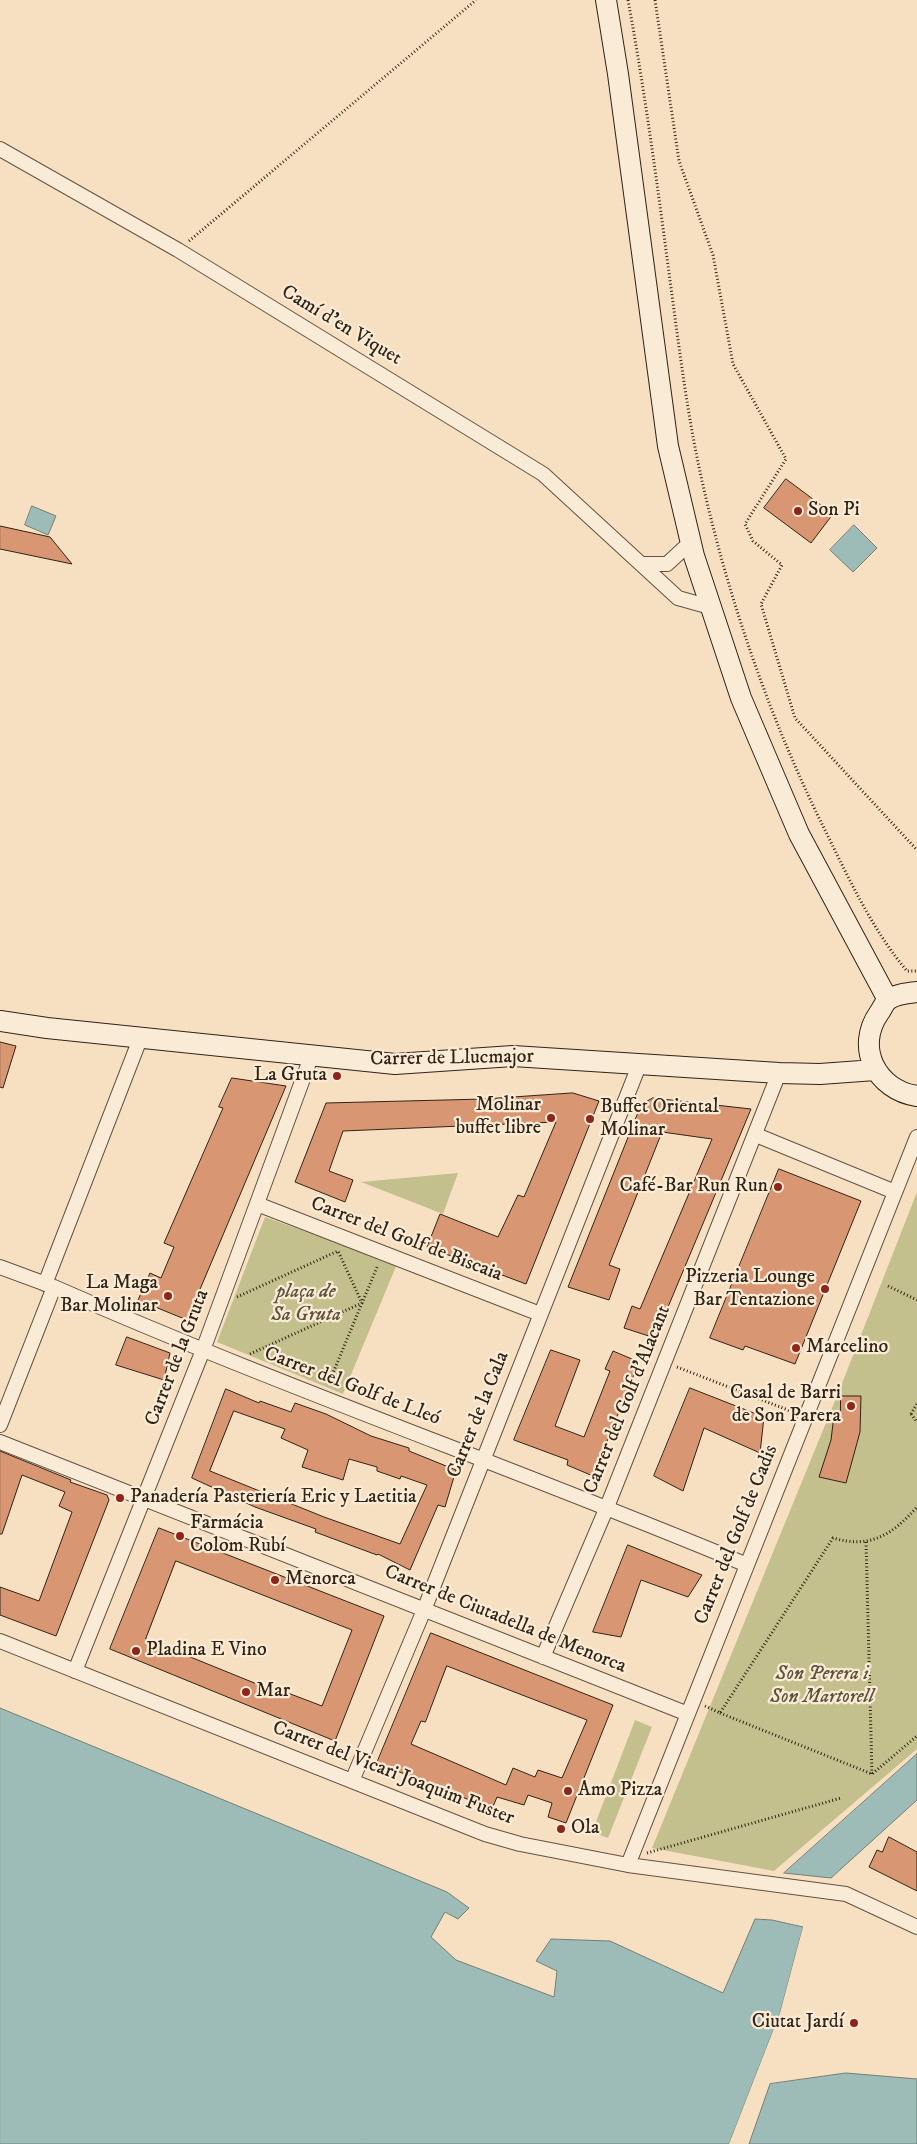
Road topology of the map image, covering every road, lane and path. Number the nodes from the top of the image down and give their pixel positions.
1 (476, 0) edge
2 (606, 0) edge
3 (628, 0) edge
4 (655, 0) edge
5 (0, 150) edge
6 (178, 250) junction
7 (691, 542) junction
8 (642, 564) junction
9 (710, 607) junction
10 (917, 850) edge
11 (917, 971) edge
12 (917, 992) edge
13 (888, 1000) junction
14 (0, 1021) edge
15 (140, 1038) junction
16 (311, 1057) junction
17 (640, 1063) junction
18 (875, 1070) junction
19 (779, 1073) junction
20 (917, 1096) edge
21 (756, 1135) junction
22 (917, 1137) edge
23 (895, 1192) junction
24 (257, 1204) junction
25 (383, 1253) junction
26 (0, 1267) edge
27 (888, 1286) dead end
28 (49, 1291) junction
29 (917, 1300) edge
30 (362, 1303) junction
31 (219, 1305) junction
32 (540, 1314) junction
33 (203, 1350) junction
34 (233, 1362) junction
35 (665, 1362) junction
36 (323, 1397) junction
37 (917, 1404) edge
38 (917, 1413) edge
39 (911, 1414) junction
40 (806, 1417) junction
41 (917, 1422) edge
42 (0, 1425) edge
43 (0, 1442) edge
44 (483, 1460) junction
45 (145, 1500) junction
46 (607, 1507) junction
47 (917, 1508) edge
48 (866, 1542) junction
49 (747, 1565) junction
50 (424, 1610) junction
51 (0, 1641) edge
52 (543, 1657) junction
53 (75, 1671) junction
54 (690, 1708) junction
55 (720, 1713) junction
56 (917, 1736) edge
57 (872, 1774) junction
58 (352, 1781) junction
59 (841, 1798) dead end
60 (641, 1854) dead end
61 (628, 1865) junction
62 (917, 1927) edge

1 - 6 path
2 - 7 street
3 - 11 path
4 - 10 path
5 - 6 street, Camí d'en Viquet
6 - 8 street, Camí d'en Viquet
7 - 8 street
7 - 9 street
8 - 9 street, Camí d'en Viquet
9 - 13 street
12 - 13 street
13 - 18 street
14 - 15 street, Carrer de Llucmajor
15 - 16 street, Carrer de Llucmajor
15 - 28 street
16 - 17 street, Carrer de Llucmajor
16 - 24 street, Carrer de la Gruta
17 - 19 street, Carrer de Llucmajor
17 - 32 street, Carrer de la Cala
18 - 19 street, Carrer de Llucmajor
18 - 20 street
19 - 21 street, Carrer del Golf d'Alacant
21 - 23 street
21 - 35 street, Carrer del Golf d'Alacant
22 - 23 street, Carrer del Golf de Cadis
23 - 40 street, Carrer del Golf de Cadis
24 - 25 street, Carrer del Golf de Biscaia
24 - 31 street, Carrer de la Gruta
25 - 30 path
25 - 32 street, Carrer del Golf de Biscaia
26 - 28 street, Carrer del Golf de Lleó
27 - 29 path
28 - 33 street, Carrer del Golf de Lleó
28 - 42 street
30 - 31 path
30 - 34 path
30 - 36 path
31 - 33 street, Carrer de la Gruta
32 - 44 street, Carrer de la Cala
33 - 34 street, Carrer del Golf de Lleó
33 - 45 street, Carrer de la Gruta
34 - 36 street, Carrer del Golf de Lleó
35 - 40 path
35 - 46 street, Carrer del Golf d'Alacant
36 - 44 street, Carrer del Golf de Lleó
37 - 39 path
38 - 39 path
39 - 41 path
40 - 49 street, Carrer del Golf de Cadis
43 - 45 street, Carrer de Ciutadella de Menorca
44 - 46 street, Carrer del Golf de Lleó
44 - 50 street, Carrer de la Cala
45 - 50 street, Carrer de Ciutadella de Menorca
45 - 53 street, Carrer de la Gruta
46 - 49 street, Carrer del Golf de Lleó
46 - 52 street, Carrer del Golf d'Alacant
47 - 48 path
48 - 55 path
48 - 57 path
49 - 54 street, Carrer del Golf de Cadis
50 - 52 street, Carrer de Ciutadella de Menorca
50 - 58 street, Carrer de la Cala
51 - 53 street, Carrer del Vicari Joaquim Fuster
52 - 54 street, Carrer de Ciutadella de Menorca
53 - 58 street, Carrer del Vicari Joaquim Fuster
54 - 55 path
54 - 61 street, Carrer del Golf de Cadis
55 - 57 path
56 - 57 path
58 - 61 street, Carrer del Vicari Joaquim Fuster
59 - 60 path
61 - 62 street, Carrer del Vicari Joaquim Fuster

